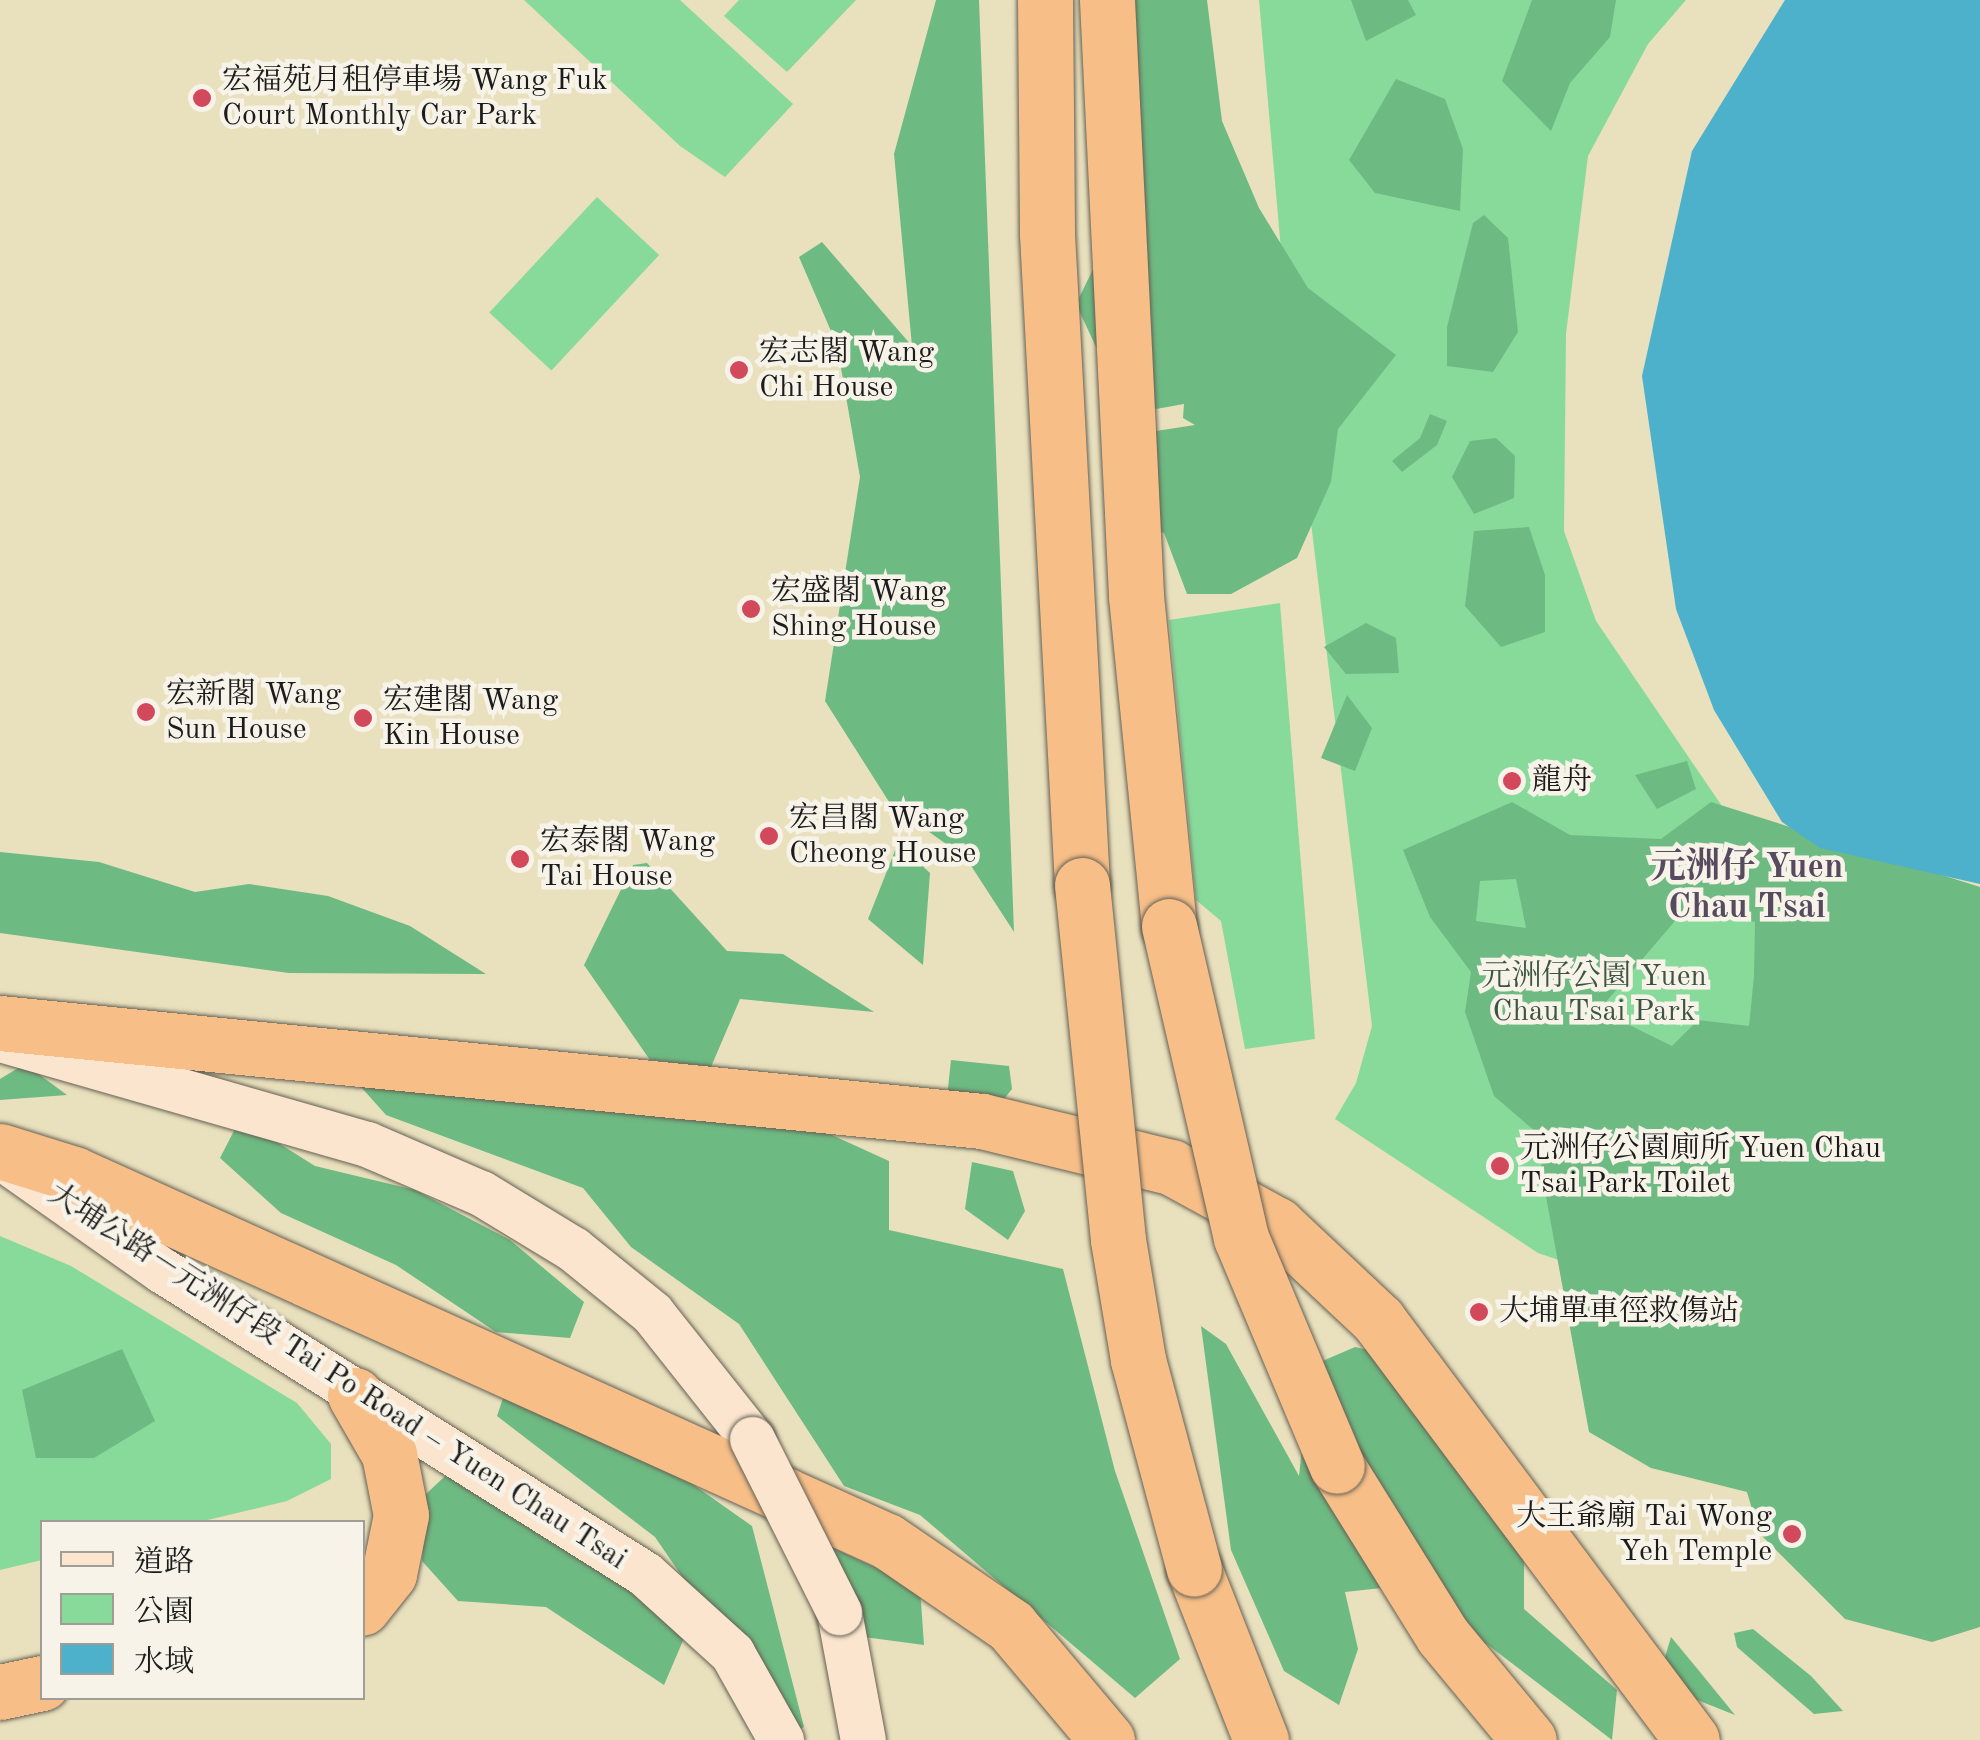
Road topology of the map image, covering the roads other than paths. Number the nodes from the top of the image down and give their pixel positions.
1 (1044, 0) edge
2 (1106, 0) edge
3 (0, 1024) edge
4 (0, 1038) edge
5 (0, 1153) edge
6 (355, 1395) junction
7 (365, 1604) edge
8 (40, 1683) edge
9 (0, 1692) edge
10 (861, 1723) edge
11 (781, 1740) edge
12 (1107, 1740) edge
13 (1262, 1740) edge
14 (1529, 1740) edge
15 (1692, 1740) edge

1 - 13 highway, bridge
2 - 14 highway, bridge
3 - 15 highway
4 - 10 main road, bridge
5 - 6 main road, 大埔公路－元洲仔段 Tai Po Road – Yuen Chau Tsai
5 - 12 highway
6 - 7 highway
6 - 11 main road, 大埔公路－元洲仔段 Tai Po Road – Yuen Chau Tsai
8 - 9 highway

